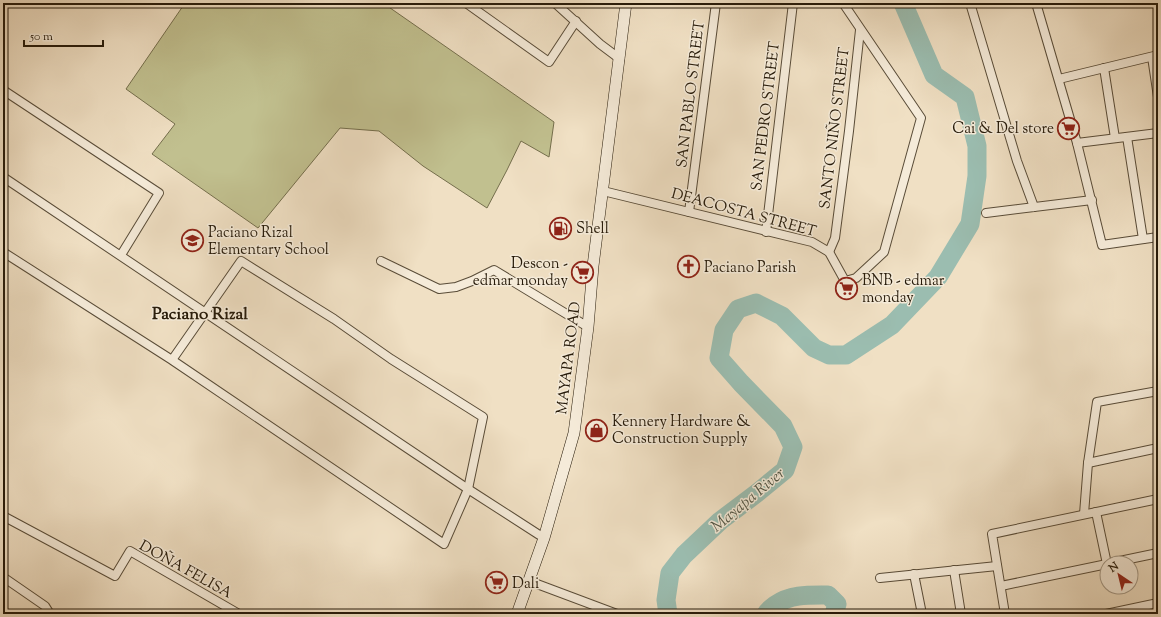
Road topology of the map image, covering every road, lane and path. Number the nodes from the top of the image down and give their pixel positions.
1 (466, 3) edge
2 (555, 3) edge
3 (626, 3) edge
4 (716, 3) edge
5 (793, 3) edge
6 (843, 3) edge
7 (970, 3) edge
8 (1036, 3) edge
9 (576, 21) junction
10 (860, 30) junction
11 (1155, 56) edge
12 (620, 59) junction
13 (1104, 68) junction
14 (1059, 79) junction
15 (3, 90) edge
16 (1158, 98) edge
17 (1158, 133) edge
18 (1126, 137) junction
19 (1115, 138) junction
20 (1077, 143) junction
21 (3, 177) edge
22 (603, 191) junction
23 (1092, 200) junction
24 (1034, 207) junction
25 (689, 212) junction
26 (986, 213) dead end
27 (766, 232) junction
28 (1158, 237) edge
29 (1143, 239) junction
30 (3, 252) edge
31 (829, 252) junction
32 (121, 255) junction
33 (381, 261) dead end
34 (205, 312) junction
35 (588, 327) junction
36 (172, 360) junction
37 (1158, 392) edge
38 (1158, 448) edge
39 (1088, 463) junction
40 (468, 489) junction
41 (1158, 499) edge
42 (1096, 512) junction
43 (1084, 514) junction
44 (3, 516) edge
45 (544, 538) junction
46 (1158, 553) edge
47 (1106, 555) edge
48 (1139, 557) edge
49 (1099, 565) edge
50 (997, 566) junction
51 (954, 570) junction
52 (914, 574) junction
53 (3, 577) edge
54 (880, 578) dead end
55 (529, 581) junction
56 (1001, 586) junction
57 (1158, 603) edge
58 (607, 612) edge
59 (50, 614) edge
60 (240, 614) edge
61 (517, 614) edge
62 (618, 614) edge
63 (922, 614) edge
64 (961, 614) edge
65 (1005, 614) edge
66 (1106, 614) edge

1 - 9 street
2 - 9 street
3 - 12 main road, MAYAPA ROAD
4 - 25 street, SAN PABLO STREET
5 - 27 street, SAN PEDRO STREET
6 - 10 street, DEACOSTA STREET
7 - 24 street
8 - 14 street
9 - 12 street
10 - 31 street, SANTO NIÑO STREET
10 - 31 street, DEACOSTA STREET
11 - 13 street
11 - 16 street
12 - 22 main road, MAYAPA ROAD
13 - 14 street
13 - 19 street
14 - 20 street
15 - 32 street
17 - 18 street
18 - 19 street
18 - 29 street
19 - 20 street
20 - 23 street
21 - 32 street
22 - 25 street, DEACOSTA STREET
22 - 35 main road, MAYAPA ROAD
23 - 24 street
23 - 29 street
24 - 26 street
25 - 27 street, DEACOSTA STREET
27 - 31 street, DEACOSTA STREET
28 - 29 street
30 - 36 street
32 - 34 street
33 - 35 street
34 - 36 street
34 - 40 street
34 - 40 street
35 - 45 main road, MAYAPA ROAD
36 - 40 street
37 - 39 street
38 - 39 street
39 - 43 street
40 - 45 street
41 - 42 street
42 - 43 street
42 - 47 street
43 - 50 street
44 - 60 street, DOÑA FELISA
45 - 55 main road, MAYAPA ROAD
46 - 48 street
49 - 56 street
50 - 51 street
50 - 56 street
51 - 52 street
51 - 64 street
52 - 54 street
52 - 63 street
53 - 59 street
55 - 58 street
55 - 61 main road, MAYAPA ROAD
56 - 65 street
57 - 66 street
58 - 62 street

